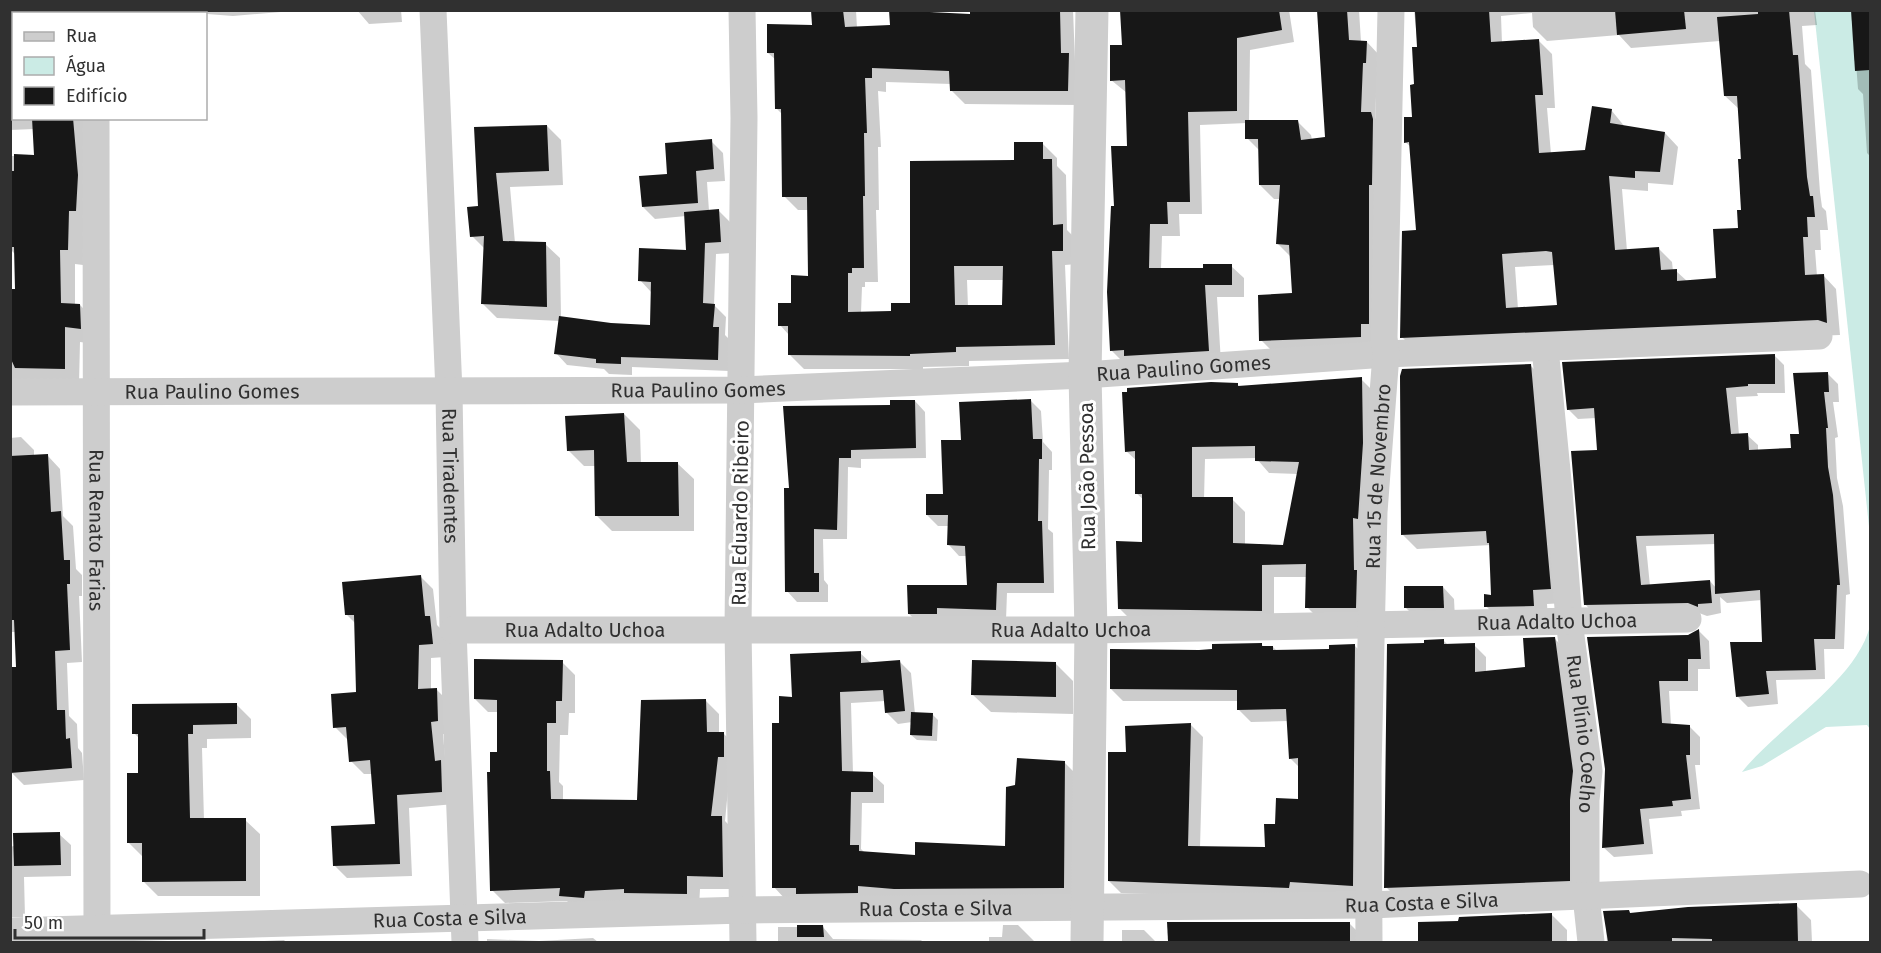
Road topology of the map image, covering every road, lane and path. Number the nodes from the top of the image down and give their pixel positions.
1 (433, 10) edge
2 (742, 10) edge
3 (1070, 10) edge
4 (1092, 10) edge
5 (1391, 10) edge
6 (96, 120) edge
7 (1819, 336) dead end
8 (1545, 348) junction
9 (1386, 354) junction
10 (1075, 375) junction
11 (741, 390) junction
12 (10, 392) edge
13 (449, 392) junction
14 (98, 394) junction
15 (1688, 619) dead end
16 (1569, 621) junction
17 (1371, 626) junction
18 (738, 628) junction
19 (453, 630) junction
20 (1080, 630) junction
21 (1860, 884) dead end
22 (1586, 897) junction
23 (1370, 905) junction
24 (1077, 908) junction
25 (744, 910) junction
26 (464, 929) edge
27 (10, 931) edge
28 (97, 935) edge
29 (743, 942) edge
30 (1066, 942) edge
31 (1087, 942) edge
32 (1369, 942) edge
33 (1591, 942) edge

1 - 13 street, Rua Tiradentes
2 - 11 street, Rua Eduardo Ribeiro
3 - 10 street, Rua João Pessoa
4 - 10 street, Rua João Pessoa
5 - 9 street, Rua 15 de Novembro
6 - 14 street, Rua Renato Farias
7 - 8 street, Rua Paulino Gomes
8 - 9 street, Rua Paulino Gomes
8 - 16 street, Rua Plínio Coelho
9 - 10 street, Rua Paulino Gomes
9 - 17 street, Rua 15 de Novembro
10 - 11 street, Rua Paulino Gomes
10 - 20 street, Rua João Pessoa
11 - 13 street, Rua Paulino Gomes
11 - 18 street, Rua Eduardo Ribeiro
12 - 14 street, Rua Paulino Gomes
13 - 14 street, Rua Paulino Gomes
13 - 19 street, Rua Tiradentes
14 - 28 street, Rua Renato Farias
15 - 16 street, Rua Adalto Uchoa
16 - 17 street, Rua Adalto Uchoa
16 - 22 street, Rua Plínio Coelho
17 - 20 street, Rua Adalto Uchoa
17 - 23 street, Rua 15 de Novembro
18 - 19 street, Rua Adalto Uchoa
18 - 20 street, Rua Adalto Uchoa
18 - 25 street, Rua Eduardo Ribeiro
19 - 26 street, Rua Tiradentes
20 - 24 street, Rua João Pessoa
21 - 22 street, Rua Costa e Silva
22 - 23 street, Rua Costa e Silva
22 - 33 street, Rua Plínio Coelho
23 - 24 street, Rua Costa e Silva
23 - 32 street, Rua 15 de Novembro
24 - 25 street, Rua Costa e Silva
24 - 30 street, Rua João Pessoa
24 - 31 street, Rua João Pessoa
25 - 26 street, Rua Costa e Silva
25 - 29 street, Rua Eduardo Ribeiro
26 - 28 street, Rua Costa e Silva
27 - 28 street, Rua Costa e Silva

